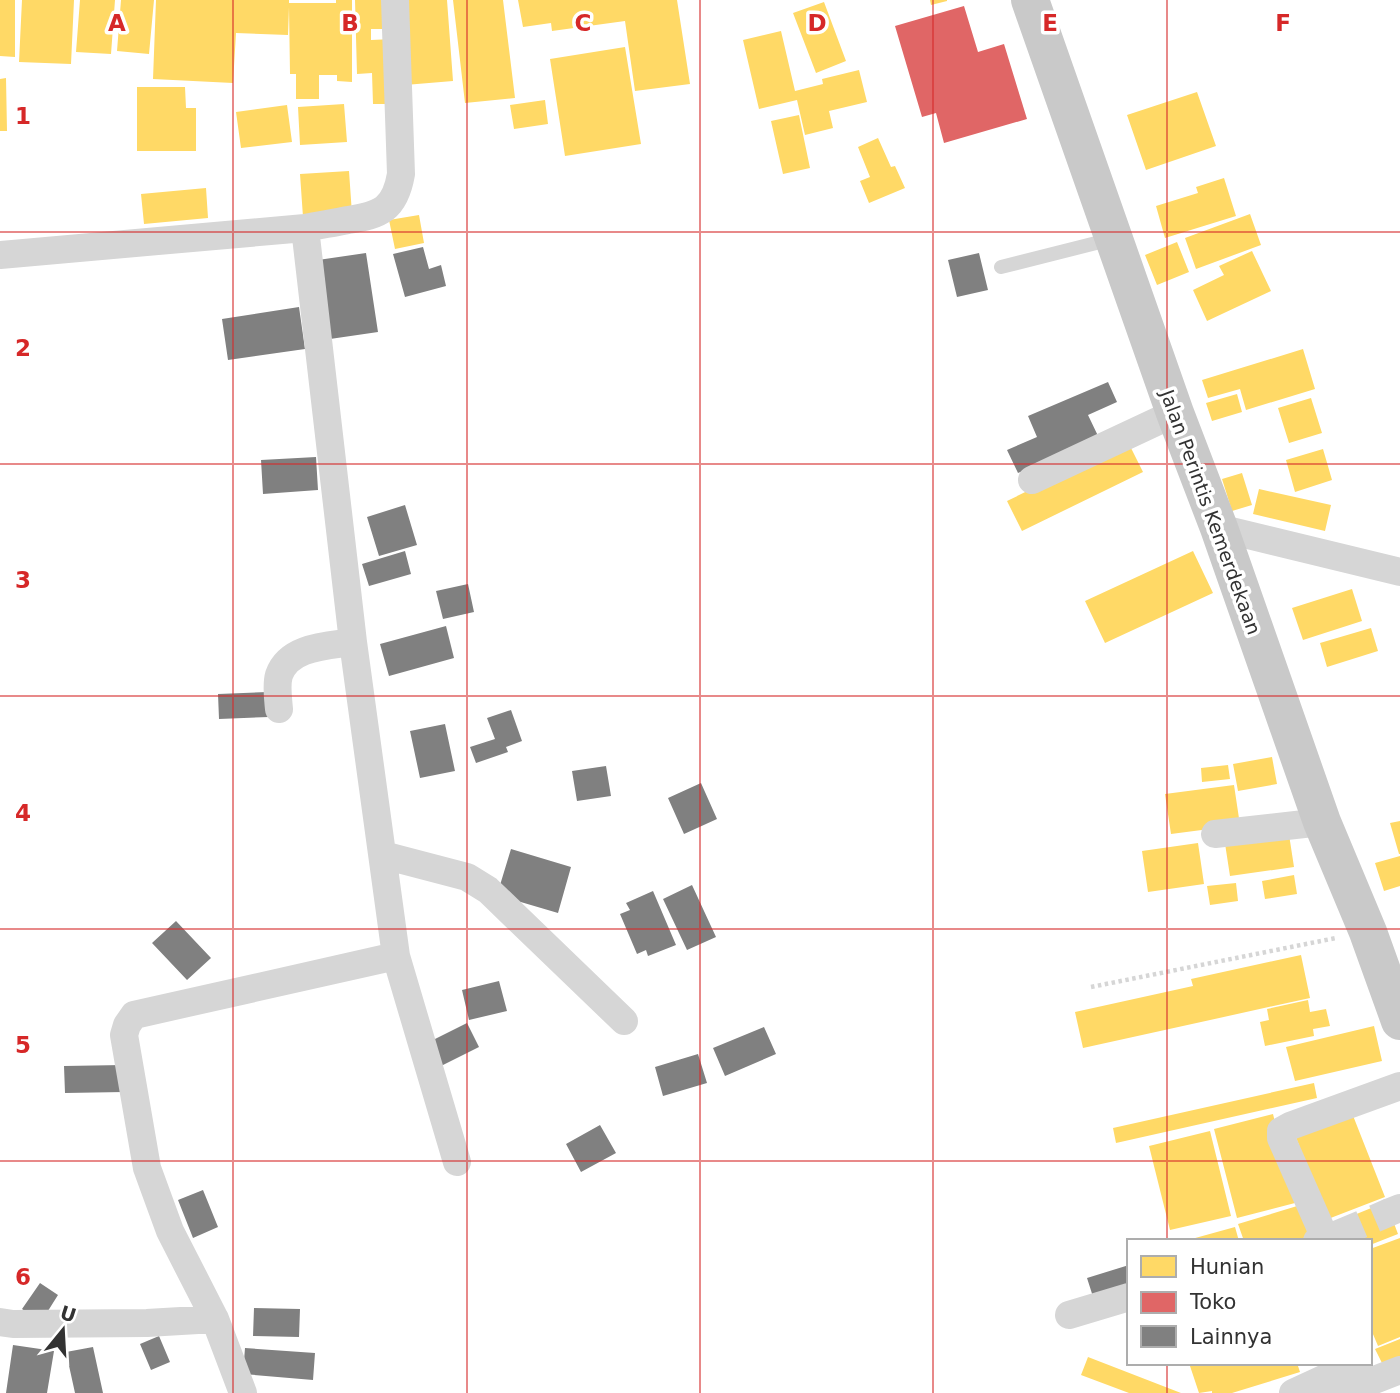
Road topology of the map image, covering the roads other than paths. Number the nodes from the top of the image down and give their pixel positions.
1 (395, 0) edge
2 (1030, 0) edge
3 (304, 228) junction
4 (1113, 239) junction
5 (0, 255) edge
6 (1002, 267) dead end
7 (1175, 413) junction
8 (1032, 480) dead end
9 (1219, 528) junction
10 (1400, 572) edge
11 (353, 642) junction
12 (278, 709) dead end
13 (1322, 822) junction
14 (1215, 834) dead end
15 (384, 860) junction
16 (396, 951) junction
17 (624, 1021) dead end
18 (1400, 1021) edge
19 (1400, 1086) edge
20 (457, 1162) dead end
21 (1326, 1239) edge
22 (1127, 1298) edge
23 (1069, 1315) dead end
24 (215, 1319) junction
25 (0, 1322) edge
26 (1354, 1365) edge
27 (1400, 1370) edge
28 (243, 1393) edge
29 (1293, 1393) edge
30 (1341, 1393) edge

1 - 3 street
2 - 4 main road, Jalan Perintis Kemerdekaan
3 - 5 street
3 - 11 street
4 - 6 lane
4 - 7 main road, Jalan Perintis Kemerdekaan
7 - 8 street
7 - 9 main road, Jalan Perintis Kemerdekaan
9 - 10 street
9 - 13 main road, Jalan Perintis Kemerdekaan
11 - 12 street
11 - 15 street
13 - 14 street
13 - 18 main road, Jalan Perintis Kemerdekaan
15 - 16 street
15 - 17 street
16 - 20 street
16 - 24 street
19 - 21 street
22 - 23 street
24 - 25 street
24 - 28 street
26 - 29 street
27 - 30 street

